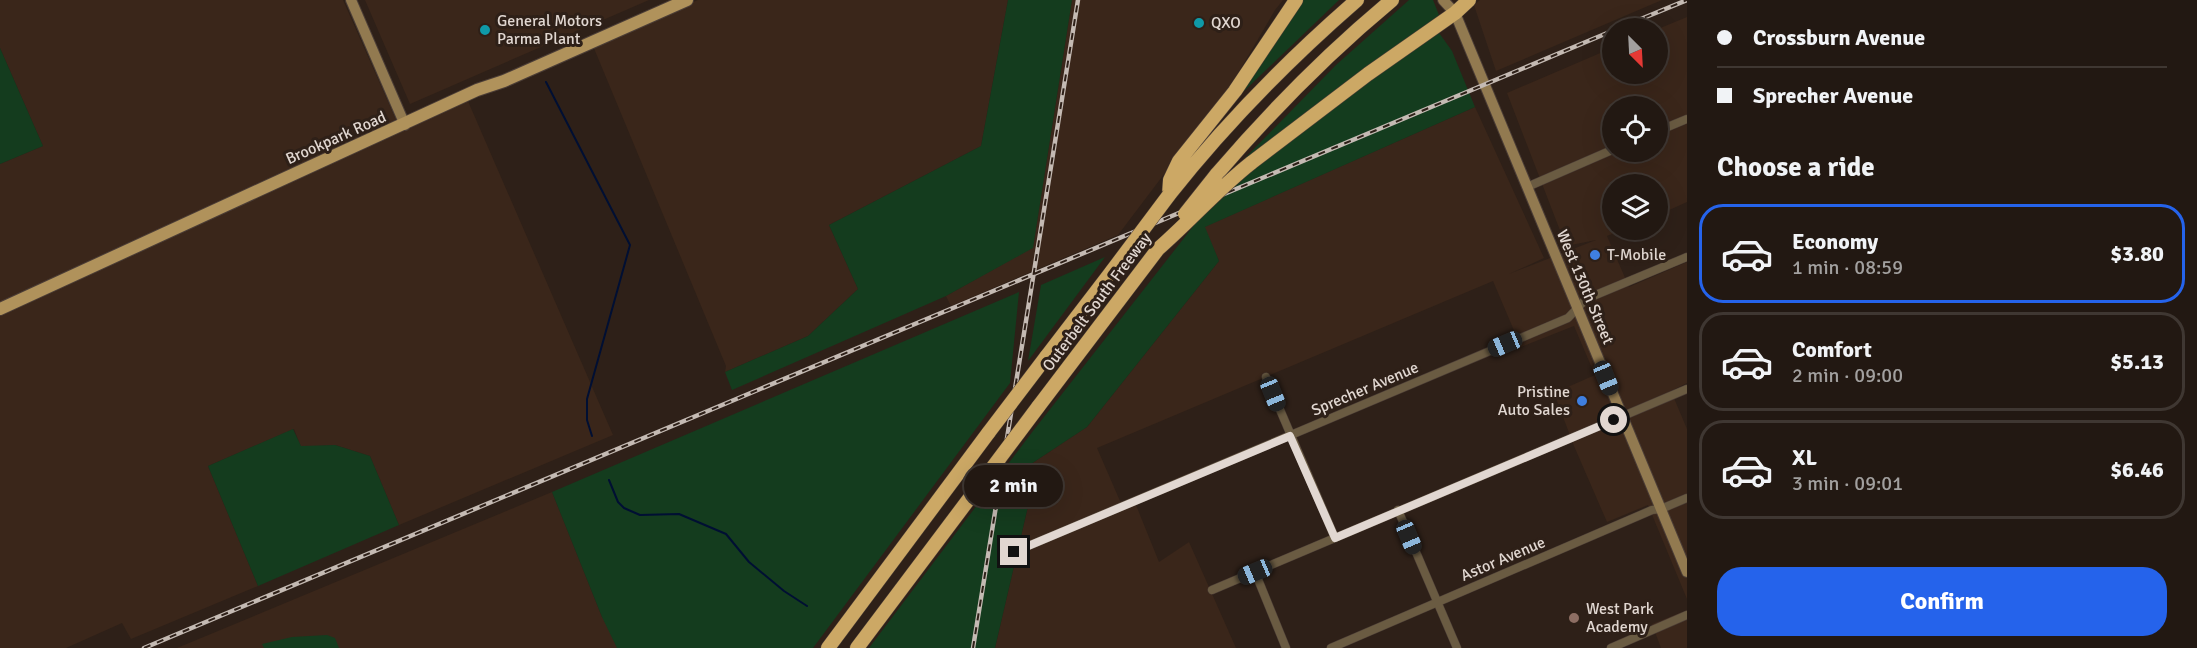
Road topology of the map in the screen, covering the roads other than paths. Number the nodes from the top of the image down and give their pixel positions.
1 (351, 0) edge
2 (687, 0) edge
3 (1296, 0) edge
4 (1357, 0) edge
5 (1392, 0) edge
6 (1443, 0) edge
7 (1469, 0) edge
8 (1456, 6) edge
9 (1687, 119) edge
10 (405, 125) junction
11 (1668, 127) edge
12 (1602, 154) edge
13 (1527, 187) junction
14 (1169, 195) junction
15 (1156, 251) junction
16 (1687, 257) edge
17 (1577, 307) junction
18 (0, 309) edge
19 (1266, 376) dead end
20 (1687, 389) edge
21 (1622, 416) junction
22 (1290, 436) junction
23 (1687, 498) edge
24 (1661, 509) junction
25 (1398, 510) junction
26 (1335, 538) junction
27 (1014, 552) dead end
28 (1255, 572) junction
29 (1687, 572) edge
30 (1212, 590) dead end
31 (1437, 602) junction
32 (1687, 615) edge
33 (828, 648) edge
34 (857, 648) edge
35 (1286, 648) edge
36 (1330, 648) edge
37 (1457, 648) edge
38 (1611, 648) edge

1 - 10 main road
2 - 10 main road, Brookpark Road
3 - 14 highway
4 - 14 highway, Outerbelt South Freeway
5 - 15 highway, Outerbelt South Freeway, bridge
6 - 8 main road, West 130th Street
7 - 8 highway
8 - 13 main road, West 130th Street
8 - 15 highway, bridge
9 - 11 street
10 - 18 main road, Brookpark Road
12 - 13 street
13 - 17 main road, West 130th Street
14 - 33 highway, Outerbelt South Freeway, bridge
15 - 34 highway, Outerbelt South Freeway, bridge
16 - 17 street, Sprecher Avenue
17 - 21 main road, West 130th Street
17 - 22 street, Sprecher Avenue
19 - 22 street
20 - 21 street
21 - 24 main road, West 130th Street
21 - 25 street
22 - 26 street
22 - 27 street, Sprecher Avenue
23 - 24 street, Astor Avenue
24 - 29 main road, West 130th Street
24 - 31 street, Astor Avenue
25 - 26 street
25 - 31 street
26 - 28 street
28 - 30 street
28 - 35 street
31 - 36 street, Astor Avenue
31 - 37 street
32 - 38 street

